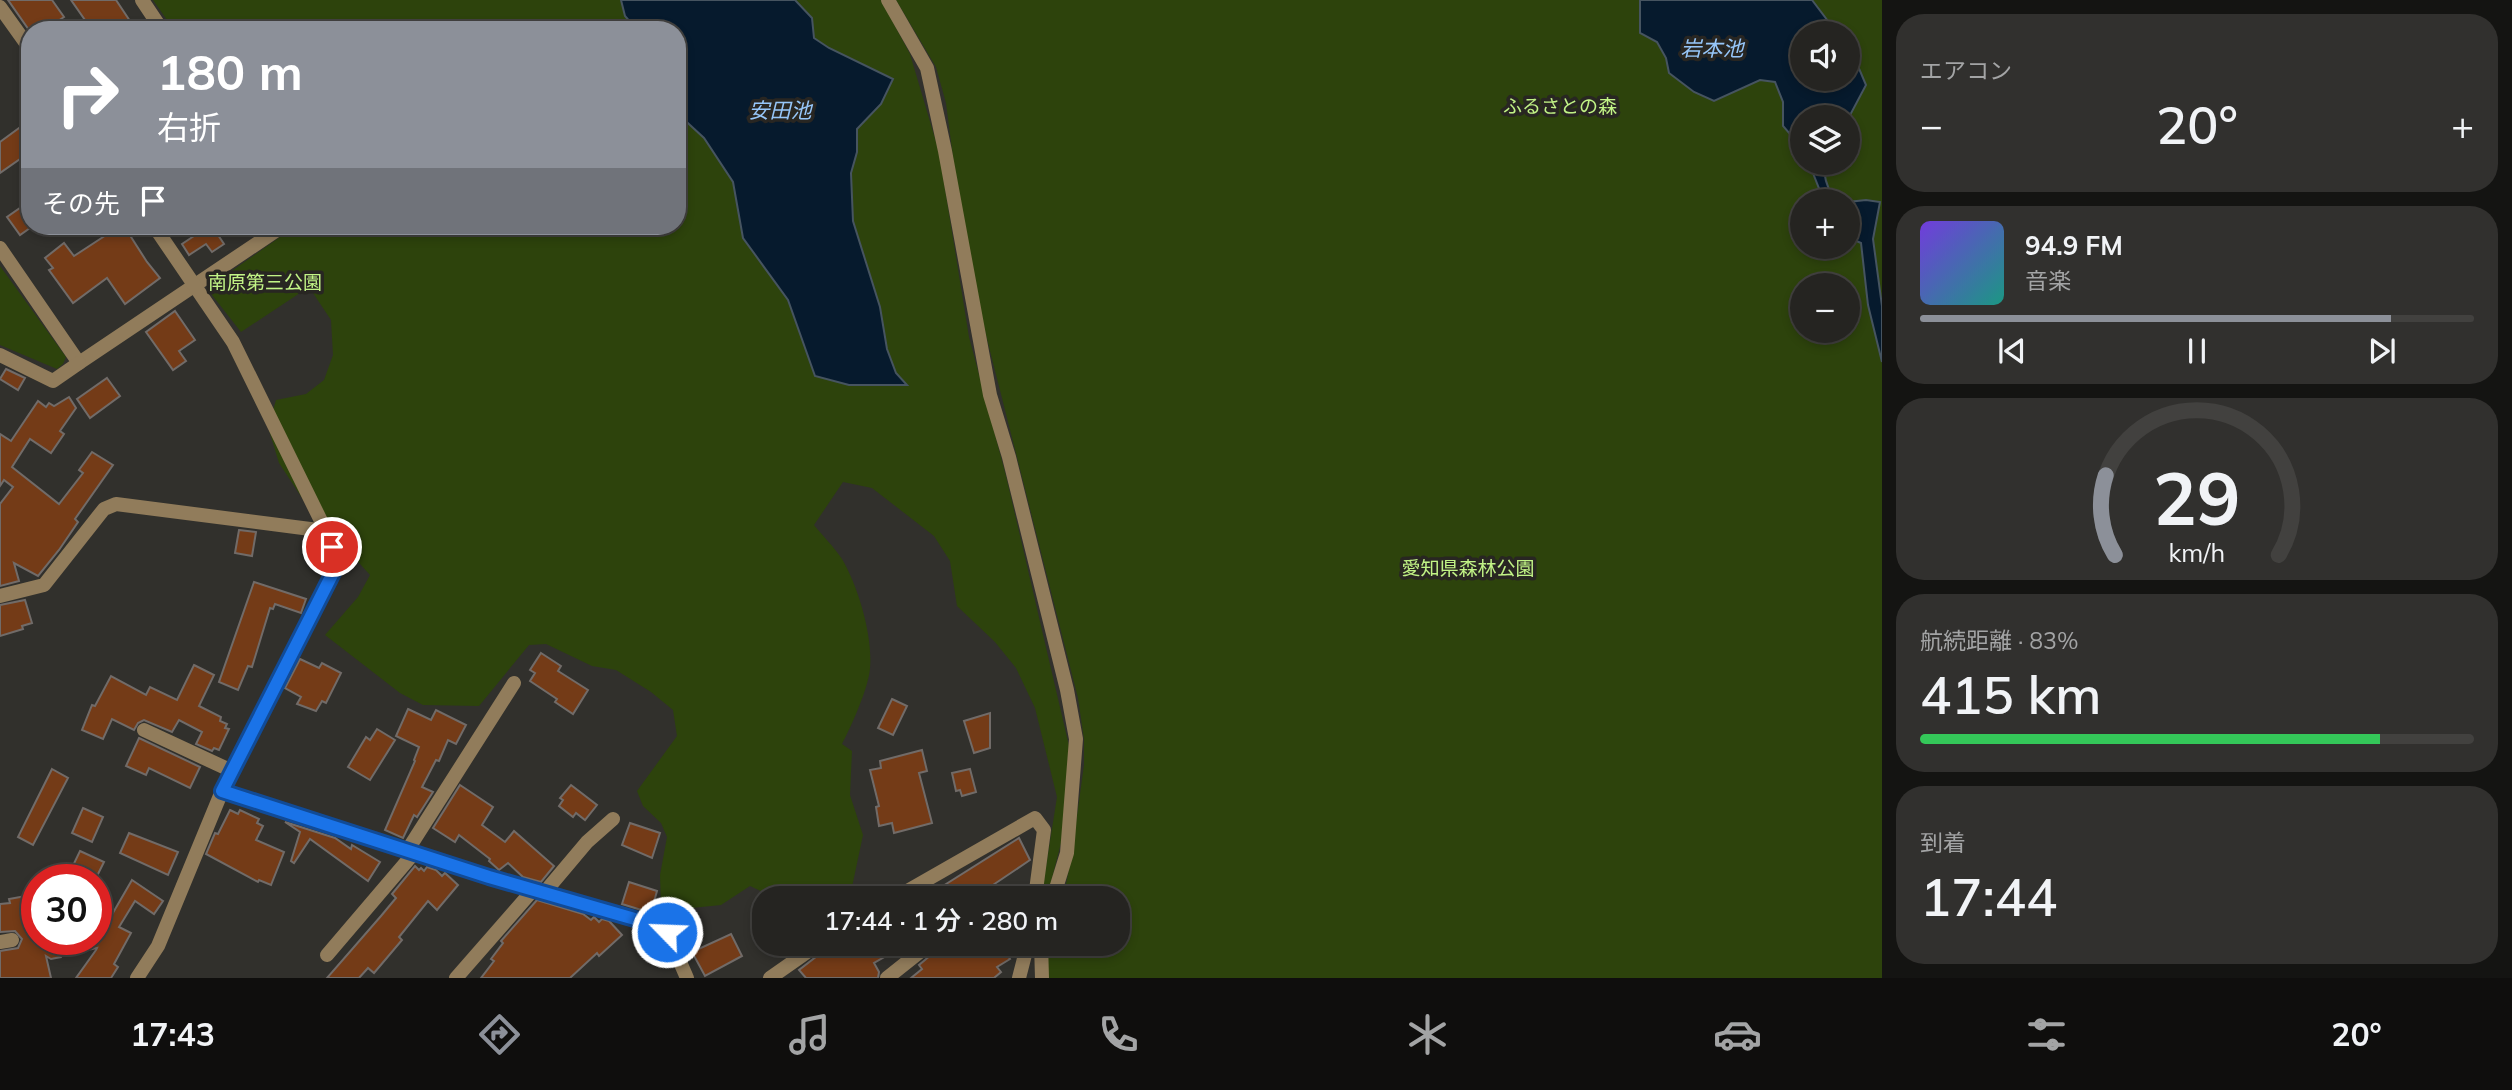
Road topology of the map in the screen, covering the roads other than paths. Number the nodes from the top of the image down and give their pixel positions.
1 (142, 0) edge
2 (888, 0) edge
3 (0, 7) edge
4 (156, 21) edge
5 (21, 37) edge
6 (160, 235) edge
7 (269, 235) edge
8 (0, 248) edge
9 (195, 284) junction
10 (0, 355) edge
11 (79, 363) junction
12 (326, 531) junction
13 (0, 596) edge
14 (514, 684) dead end
15 (144, 730) dead end
16 (232, 771) junction
17 (222, 791) junction
18 (613, 818) dead end
19 (410, 852) junction
20 (916, 886) edge
21 (1037, 886) edge
22 (1057, 886) edge
23 (538, 891) junction
24 (327, 955) dead end
25 (801, 956) edge
26 (915, 956) edge
27 (1025, 956) edge
28 (1041, 956) edge
29 (137, 978) edge
30 (456, 978) edge
31 (687, 978) edge
32 (770, 978) edge
33 (887, 978) edge
34 (1019, 978) edge
35 (1042, 978) edge

1 - 4 street
2 - 22 street
3 - 5 street
6 - 9 street
7 - 9 street
8 - 11 street
9 - 11 street
9 - 12 street
10 - 11 street
12 - 13 street
12 - 16 street
14 - 19 street
15 - 16 street
16 - 17 street
17 - 19 street
17 - 29 street
18 - 23 street
19 - 23 street
19 - 24 street
20 - 21 street
23 - 30 street
23 - 31 street
25 - 32 street
26 - 33 street
27 - 34 street
28 - 35 street

